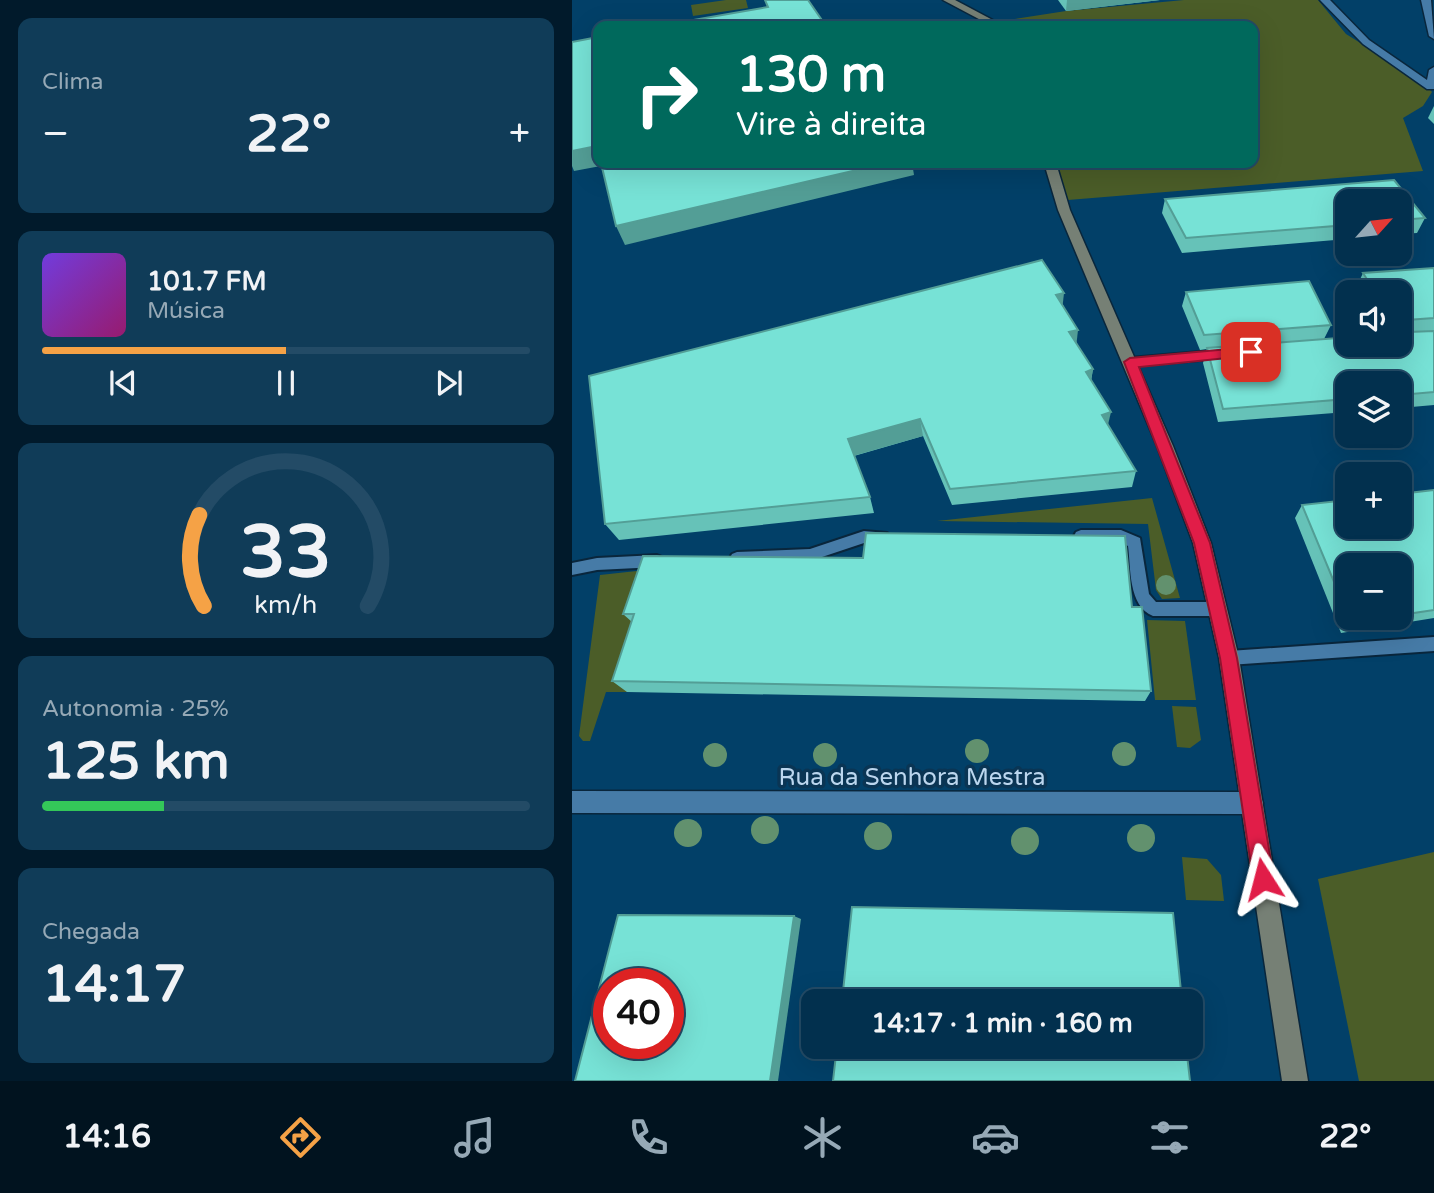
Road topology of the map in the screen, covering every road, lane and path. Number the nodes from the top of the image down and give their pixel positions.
1 (948, 0) edge
2 (1325, 0) edge
3 (1426, 0) edge
4 (989, 21) edge
5 (1434, 36) edge
6 (1434, 70) edge
7 (1433, 87) edge
8 (1052, 168) edge
9 (1234, 353) edge
10 (1130, 362) junction
11 (1067, 536) edge
12 (891, 537) edge
13 (717, 559) edge
14 (677, 560) edge
15 (572, 569) edge
16 (1217, 609) junction
17 (1434, 644) edge
18 (1229, 658) junction
19 (572, 802) edge
20 (1252, 803) junction
21 (1295, 1081) edge

1 - 4 street
2 - 7 street
3 - 5 street
6 - 7 street
8 - 10 street
9 - 10 lane
10 - 16 street
11 - 16 lane
12 - 13 lane
14 - 15 lane
16 - 18 street
17 - 18 lane
18 - 20 street
19 - 20 street, Rua da Senhora Mestra
20 - 21 street

